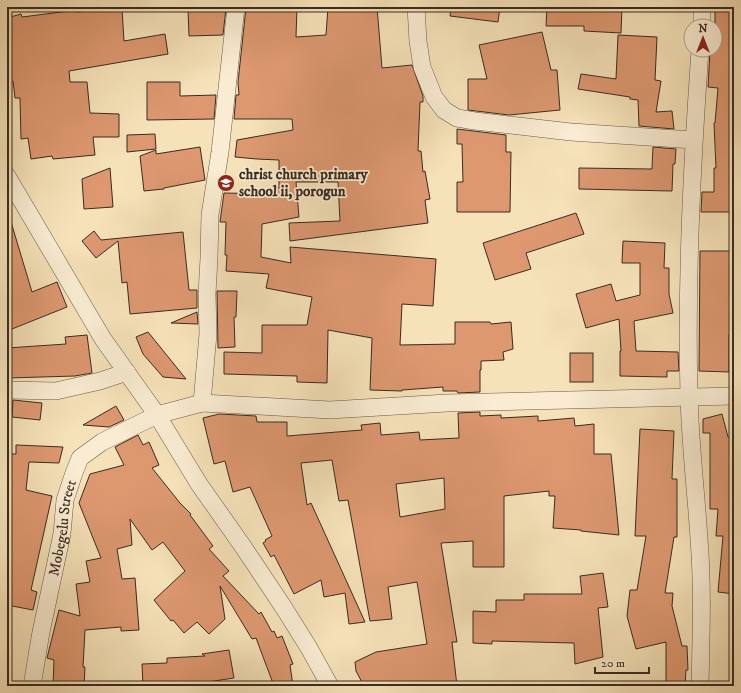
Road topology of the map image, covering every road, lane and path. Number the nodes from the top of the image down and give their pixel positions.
1 (236, 7) edge
2 (416, 7) edge
3 (702, 7) edge
4 (702, 18) edge
5 (699, 58) edge
6 (694, 140) junction
7 (7, 176) edge
8 (127, 372) junction
9 (7, 390) edge
10 (688, 396) junction
11 (734, 396) edge
12 (202, 403) junction
13 (157, 415) junction
14 (32, 686) edge
15 (330, 686) edge
16 (700, 686) edge

1 - 12 street
2 - 6 street
3 - 4 street
5 - 6 street
6 - 10 street
7 - 8 street
8 - 9 street
8 - 13 street
10 - 11 street, Mobegelu Street
10 - 12 street, Mobegelu Street
10 - 16 street
12 - 13 street, Mobegelu Street
13 - 14 street, Mobegelu Street
13 - 15 street

